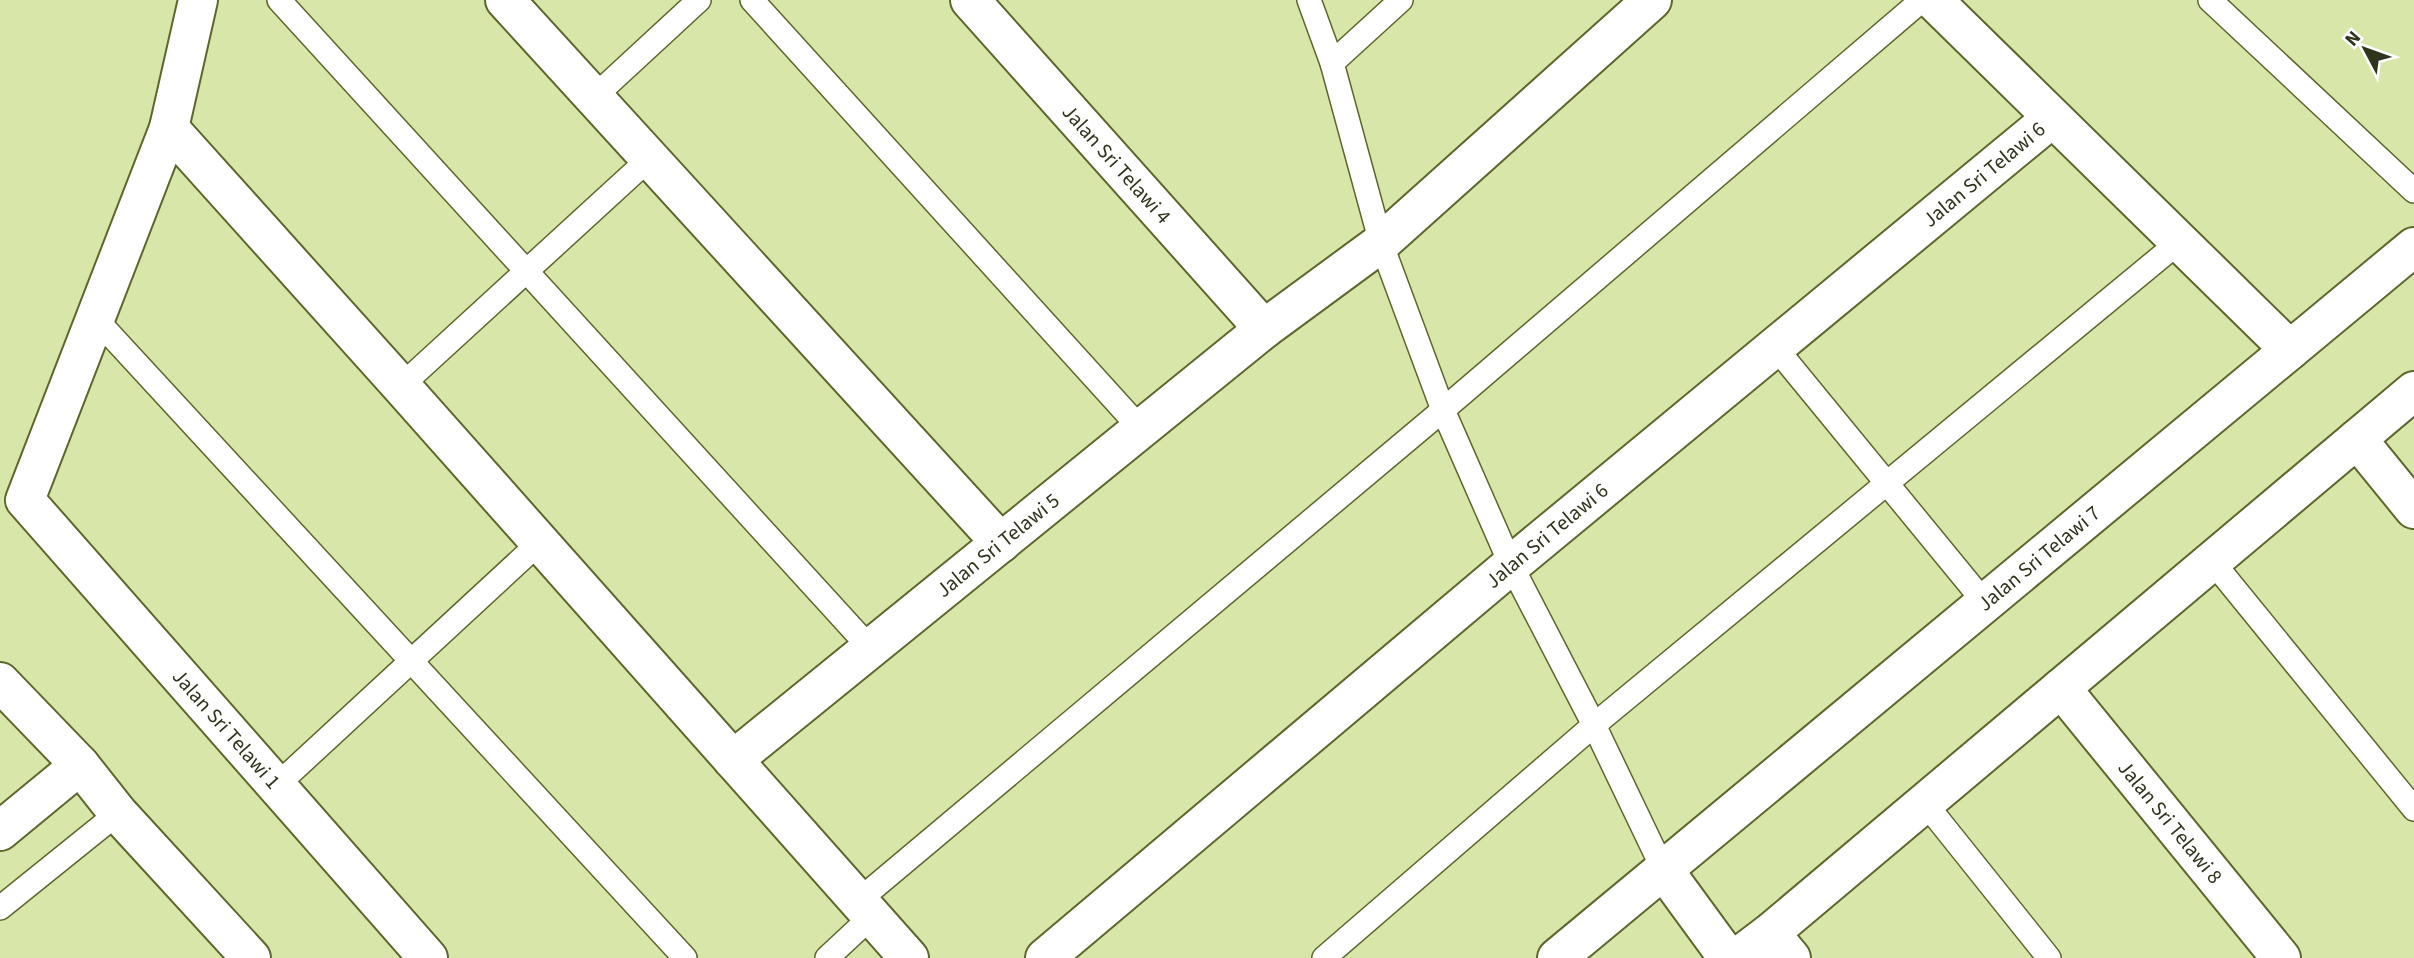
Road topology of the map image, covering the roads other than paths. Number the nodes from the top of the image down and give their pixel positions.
1 (198, 0) edge
2 (279, 0) edge
3 (505, 0) edge
4 (699, 0) edge
5 (752, 0) edge
6 (970, 0) edge
7 (1309, 0) edge
8 (1401, 0) edge
9 (1652, 0) edge
10 (1923, 0) edge
11 (1933, 0) edge
12 (2210, 0) edge
13 (1332, 63) junction
14 (594, 97) junction
15 (2052, 118) junction
16 (169, 128) junction
17 (650, 158) junction
18 (2414, 191) edge
19 (1381, 243) junction
20 (2179, 243) junction
21 (2414, 247) edge
22 (527, 271) junction
23 (95, 318) junction
24 (1264, 329) junction
25 (1775, 347) junction
26 (2290, 350) junction
27 (401, 386) junction
28 (2414, 391) edge
29 (1443, 410) junction
30 (1141, 429) junction
31 (2357, 439) junction
32 (1887, 484) junction
33 (2414, 509) edge
34 (539, 543) junction
35 (1001, 543) junction
36 (2212, 561) junction
37 (1511, 565) junction
38 (1986, 603) junction
39 (871, 649) junction
40 (411, 661) junction
41 (0, 682) edge
42 (2061, 688) junction
43 (1594, 725) junction
44 (733, 760) junction
45 (80, 765) junction
46 (276, 786) junction
47 (1925, 803) junction
48 (2414, 809) edge
49 (118, 813) junction
50 (0, 831) edge
51 (1663, 869) junction
52 (0, 908) edge
53 (865, 909) junction
54 (1780, 946) edge
55 (251, 958) edge
56 (428, 958) edge
57 (685, 958) edge
58 (827, 958) edge
59 (909, 958) edge
60 (1045, 958) edge
61 (1324, 958) edge
62 (1557, 958) edge
63 (1728, 958) edge
64 (1737, 958) edge
65 (2049, 958) edge
66 (2281, 958) edge

1 - 16 street
2 - 22 lane
3 - 14 street
4 - 14 lane
5 - 30 lane
6 - 24 street, Jalan Sri Telawi 4
7 - 13 lane
8 - 13 lane
9 - 19 street, Jalan Sri Telawi 5
10 - 29 lane
11 - 15 street
12 - 18 lane
13 - 19 lane
14 - 17 street
15 - 20 street
15 - 25 street, Jalan Sri Telawi 6
16 - 23 street
16 - 27 street
17 - 22 lane
17 - 35 street
19 - 24 street, Jalan Sri Telawi 5
19 - 29 lane
20 - 26 street
20 - 32 lane
21 - 26 street, Jalan Sri Telawi 7
22 - 27 lane
22 - 39 lane
23 - 40 lane
23 - 46 street, Jalan Sri Telawi 1
24 - 30 street, Jalan Sri Telawi 5
25 - 32 lane
25 - 37 street, Jalan Sri Telawi 6
26 - 38 street, Jalan Sri Telawi 7
27 - 34 street
28 - 31 street
29 - 37 lane
29 - 53 lane
30 - 35 street, Jalan Sri Telawi 5
31 - 33 street
31 - 36 street
32 - 38 lane
32 - 43 lane
34 - 40 lane
34 - 44 street
35 - 39 street, Jalan Sri Telawi 5
36 - 42 street
36 - 48 lane
37 - 43 lane
37 - 60 street, Jalan Sri Telawi 6
38 - 51 street, Jalan Sri Telawi 7
39 - 44 street, Jalan Sri Telawi 5
40 - 46 lane
40 - 57 lane
41 - 45 street
42 - 47 street
42 - 66 street, Jalan Sri Telawi 8
43 - 51 lane
43 - 61 lane
44 - 53 street
45 - 49 street
45 - 50 street
46 - 56 street, Jalan Sri Telawi 1
47 - 54 street
47 - 65 lane
49 - 52 lane
49 - 55 street
51 - 62 street, Jalan Sri Telawi 7
51 - 63 street
53 - 58 lane
53 - 59 street
54 - 64 street

